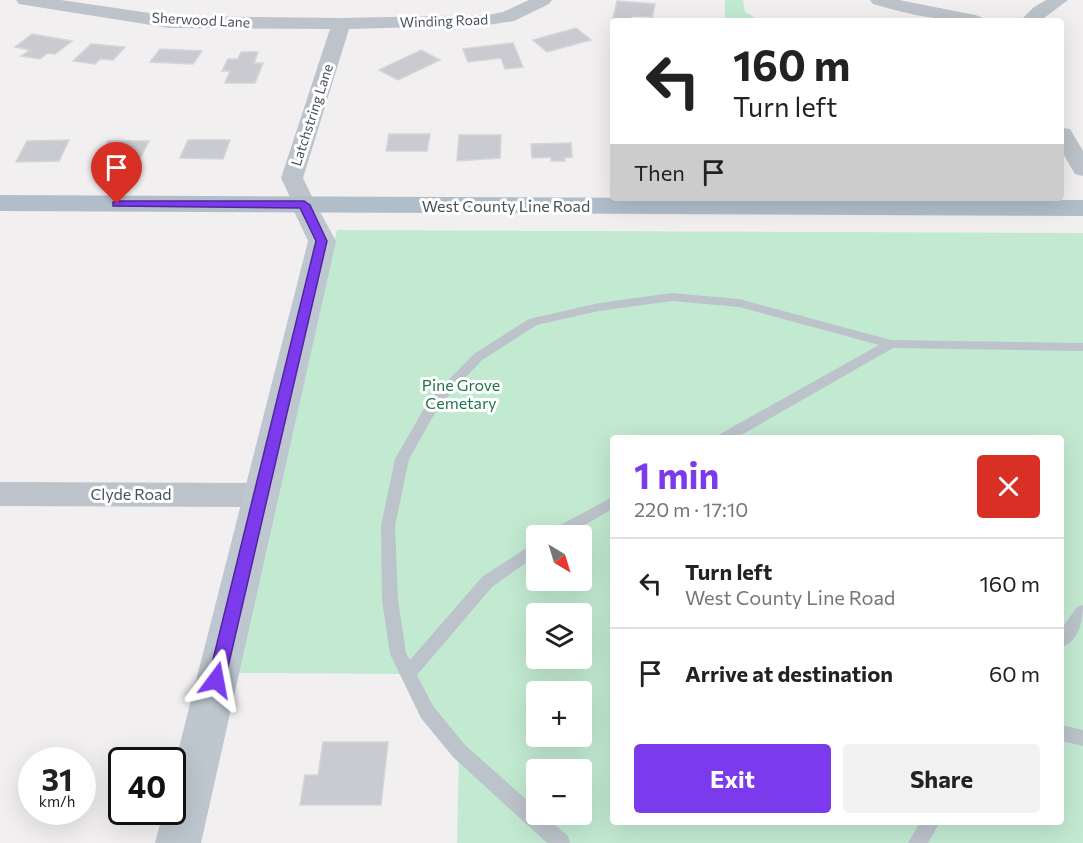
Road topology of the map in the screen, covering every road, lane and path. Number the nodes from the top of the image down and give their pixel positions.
1 (25, 0) edge
2 (31, 0) edge
3 (543, 0) edge
4 (879, 0) edge
5 (1031, 0) edge
6 (1059, 0) edge
7 (1021, 17) edge
8 (958, 18) edge
9 (341, 24) junction
10 (1064, 137) edge
11 (1083, 169) edge
12 (0, 203) edge
13 (304, 205) junction
14 (1083, 208) edge
15 (891, 344) junction
16 (1083, 347) edge
17 (730, 435) edge
18 (0, 494) edge
19 (261, 495) junction
20 (610, 503) edge
21 (572, 525) edge
22 (526, 555) edge
23 (1083, 612) edge
24 (1064, 637) edge
25 (408, 674) junction
26 (1064, 733) edge
27 (1083, 738) edge
28 (929, 825) edge
29 (178, 843) edge
30 (561, 843) edge
31 (918, 843) edge

1 - 2 street, Sherwood Lane
2 - 9 street, Sherwood Lane
3 - 9 street, Winding Road
4 - 8 street
5 - 7 street
6 - 7 street
9 - 13 street, Latchstring Lane
10 - 11 street
12 - 13 main road, West County Line Road
13 - 14 main road, West County Line Road
13 - 19 street
15 - 16 lane
15 - 17 lane
15 - 25 lane
18 - 19 street, Clyde Road
19 - 29 street
20 - 21 lane
22 - 25 lane
23 - 24 lane
25 - 30 lane
26 - 27 lane
28 - 31 lane

